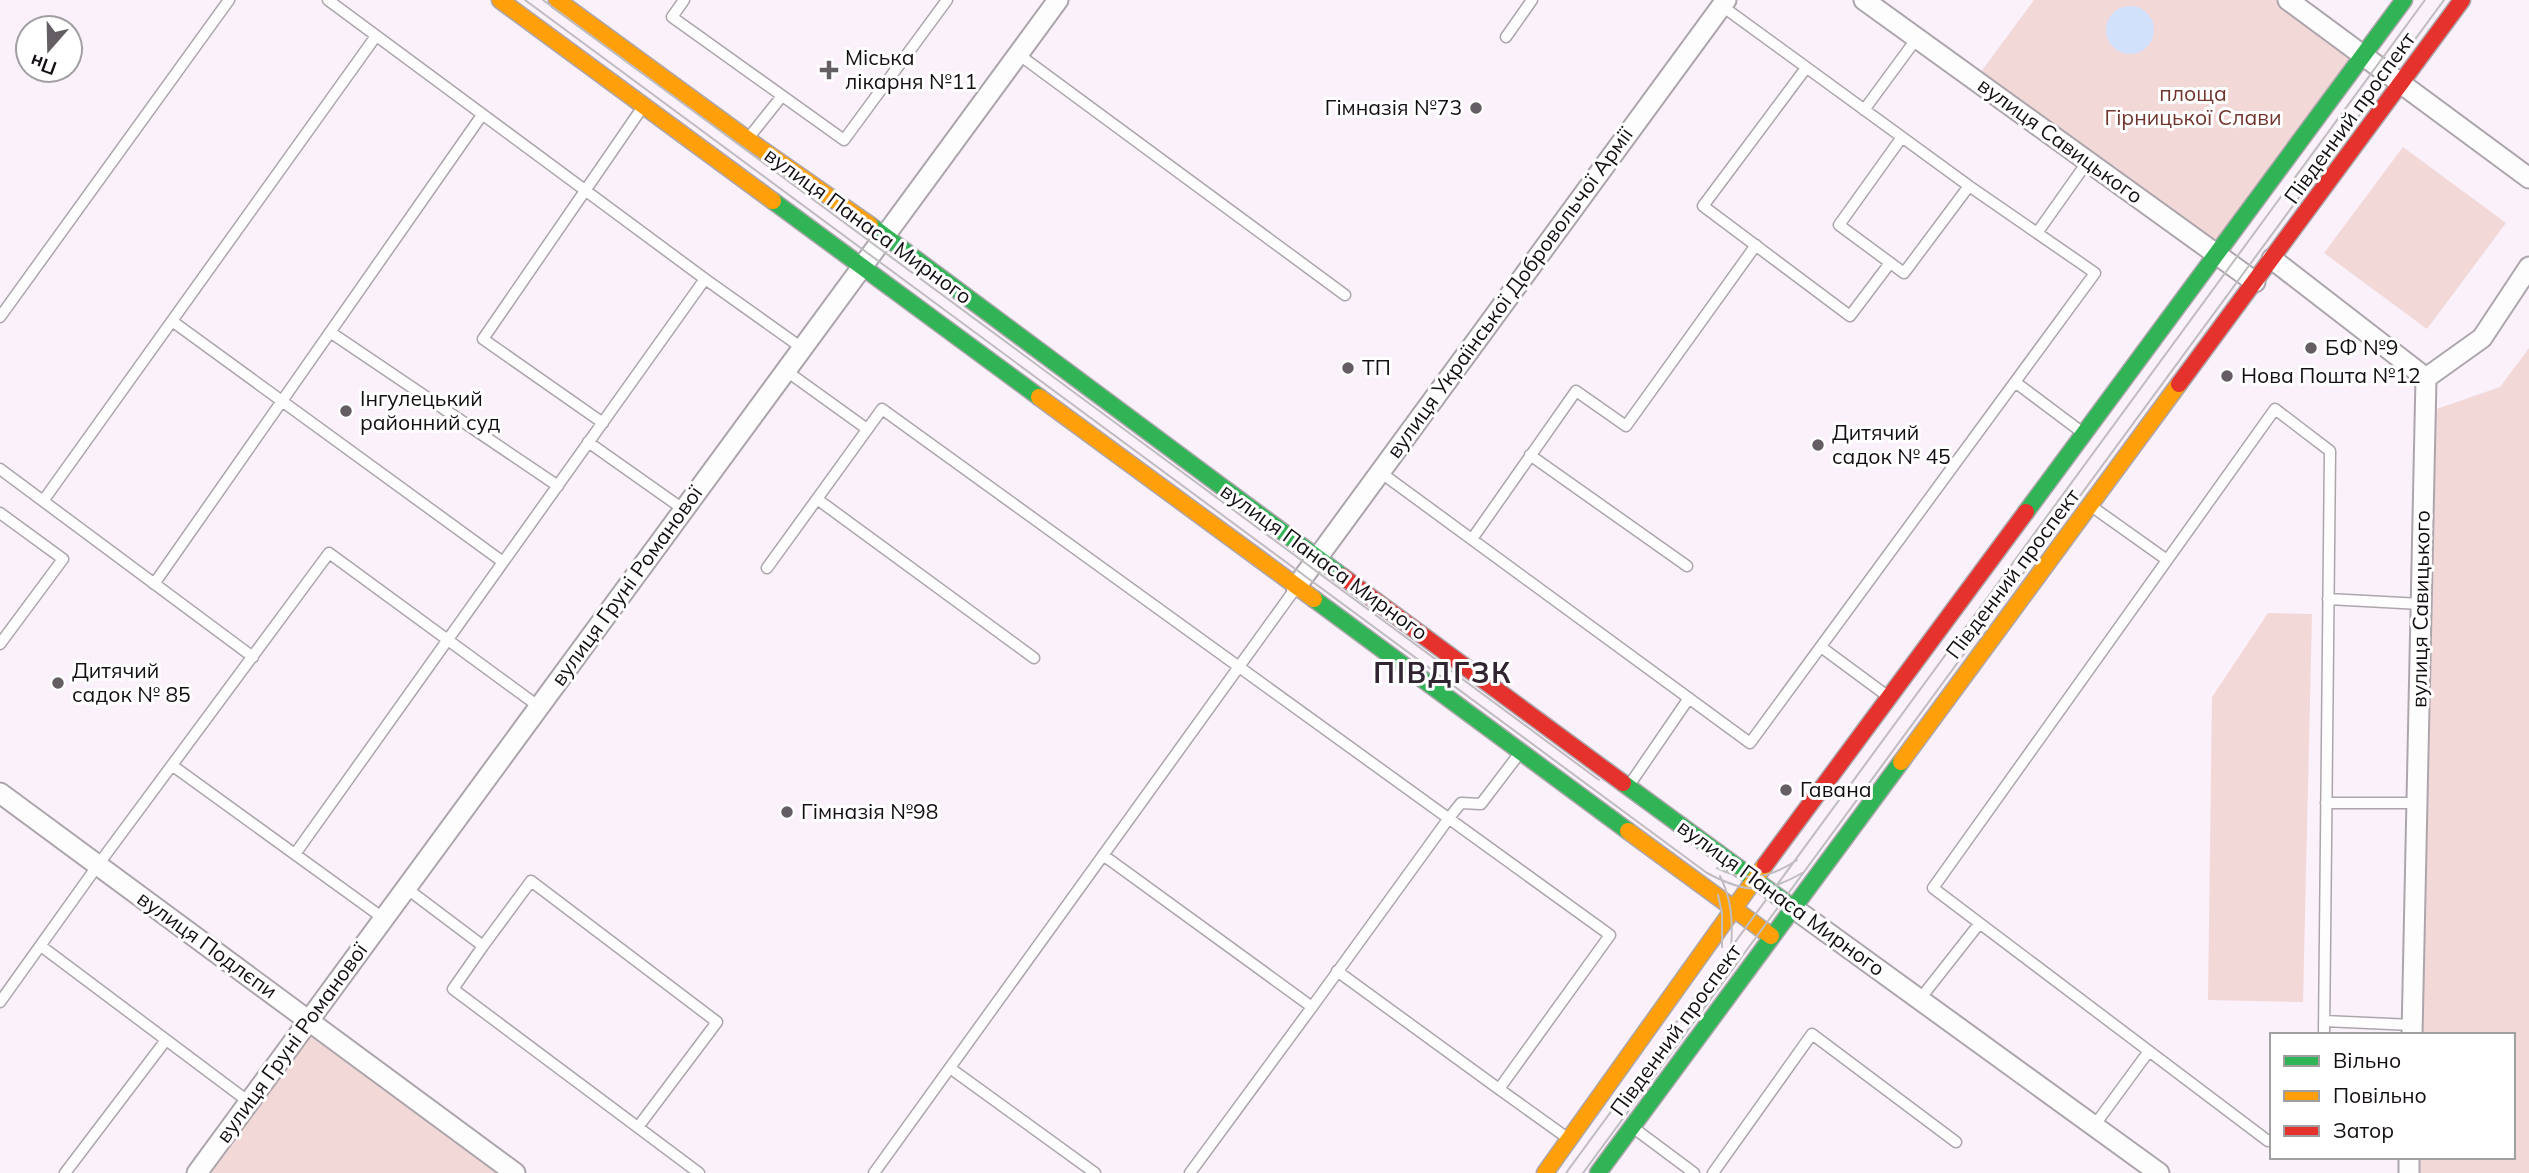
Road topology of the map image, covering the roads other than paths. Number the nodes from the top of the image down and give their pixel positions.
1 (229, 0) edge
2 (328, 0) edge
3 (500, 0) edge
4 (558, 0) edge
5 (684, 0) edge
6 (947, 0) edge
7 (1058, 0) edge
8 (1532, 0) edge
9 (1864, 0) edge
10 (2288, 0) edge
11 (2404, 0) edge
12 (2462, 0) edge
13 (1724, 3) edge
14 (376, 36) junction
15 (1506, 37) dead end
16 (1917, 38) junction
17 (1018, 54) junction
18 (2363, 55) junction
19 (1806, 68) junction
20 (2401, 83) junction
21 (782, 96) junction
22 (645, 105) junction
23 (1864, 110) junction
24 (482, 115) junction
25 (1902, 137) junction
26 (747, 139) junction
27 (2088, 161) junction
28 (2529, 178) edge
29 (1969, 186) junction
30 (586, 191) junction
31 (2037, 233) junction
32 (884, 235) junction
33 (1756, 245) junction
34 (2216, 254) junction
35 (2272, 259) junction
36 (1890, 263) junction
37 (861, 265) junction
38 (2529, 267) edge
39 (705, 279) junction
40 (2255, 282) junction
41 (1345, 295) dead end
42 (0, 317) edge
43 (172, 321) junction
44 (330, 332) junction
45 (802, 348) junction
46 (785, 370) junction
47 (2426, 378) junction
48 (2015, 382) junction
49 (282, 401) junction
50 (603, 422) junction
51 (867, 429) junction
52 (2083, 433) junction
53 (588, 442) junction
54 (1530, 455) junction
55 (0, 469) edge
56 (1379, 472) junction
57 (558, 486) junction
58 (817, 499) junction
59 (43, 501) junction
60 (2090, 505) junction
61 (683, 509) junction
62 (0, 513) edge
63 (1472, 539) junction
64 (1317, 558) junction
65 (2167, 560) junction
66 (503, 562) junction
67 (1687, 566) dead end
68 (767, 568) dead end
69 (154, 584) junction
70 (1296, 587) junction
71 (2328, 599) junction
72 (2421, 604) junction
73 (447, 640) junction
74 (0, 644) edge
75 (1821, 647) junction
76 (253, 657) junction
77 (1034, 658) dead end
78 (1239, 667) junction
79 (1689, 698) junction
80 (1889, 698) junction
81 (538, 706) junction
82 (1520, 752) junction
83 (173, 766) junction
84 (1628, 786) junction
85 (0, 793) edge
86 (2326, 803) junction
87 (2417, 803) junction
88 (1449, 818) junction
89 (295, 854) junction
90 (1103, 855) junction
91 (98, 865) junction
92 (1755, 879) junction
93 (406, 888) junction
94 (1793, 907) junction
95 (1734, 911) junction
96 (383, 918) junction
97 (1979, 924) junction
98 (1770, 936) junction
99 (41, 946) junction
100 (483, 946) junction
101 (1337, 971) junction
102 (1920, 999) junction
103 (0, 1002) edge
104 (1312, 1007) junction
105 (309, 1020) junction
106 (2325, 1021) junction
107 (2412, 1030) edge
108 (2324, 1033) edge
109 (166, 1040) junction
110 (2149, 1052) junction
111 (950, 1068) junction
112 (1499, 1089) junction
113 (249, 1102) junction
114 (2094, 1126) junction
115 (638, 1127) junction
116 (1632, 1127) junction
117 (1569, 1140) junction
118 (2270, 1141) edge
119 (1956, 1142) dead end
120 (65, 1173) edge
121 (197, 1173) edge
122 (515, 1173) edge
123 (699, 1173) edge
124 (874, 1173) edge
125 (1095, 1173) edge
126 (1190, 1173) edge
127 (1545, 1173) edge
128 (1598, 1173) edge
129 (1694, 1173) edge
130 (1713, 1173) edge
131 (2159, 1173) edge

1 - 42 lane
2 - 14 lane
3 - 22 main road, вулиця Панаса Мирного
4 - 26 main road, вулиця Панаса Мирного
5 - 21 lane
6 - 21 lane
7 - 17 street, вулиця Груні Романової
8 - 15 lane
9 - 16 street, вулиця Савицького
10 - 18 street
11 - 18 main road, Південний проспект
12 - 20 main road, Південний проспект
13 - 19 lane
13 - 56 street, вулиця Української Добровольчої Армії
14 - 24 lane
14 - 43 lane
16 - 23 lane
16 - 27 street, вулиця Савицького
17 - 32 street, вулиця Груні Романової
17 - 41 lane
18 - 20 street
18 - 34 main road, Південний проспект
19 - 23 lane
19 - 33 lane
20 - 28 street
20 - 35 main road, Південний проспект
21 - 26 lane
22 - 30 lane
22 - 37 main road, вулиця Панаса Мирного
23 - 25 lane
24 - 30 lane
24 - 44 lane
25 - 29 lane
25 - 36 lane
26 - 32 main road, вулиця Панаса Мирного
27 - 31 lane
27 - 34 street, вулиця Савицького
29 - 31 lane
29 - 36 lane
30 - 39 lane
30 - 50 lane
31 - 48 lane
32 - 37 street, вулиця Груні Романової
32 - 64 main road, вулиця Панаса Мирного
33 - 36 lane
33 - 54 lane
34 - 40 street, вулиця Савицького
34 - 52 main road, Південний проспект
35 - 40 main road, Південний проспект
35 - 47 street
37 - 45 street, вулиця Груні Романової
37 - 70 main road, вулиця Панаса Мирного
38 - 47 street
39 - 45 lane
39 - 50 lane
40 - 60 main road, Південний проспект
43 - 49 lane
43 - 59 lane
44 - 49 lane
44 - 57 lane
45 - 46 street, вулиця Груні Романової
46 - 51 lane
46 - 61 street, вулиця Груні Романової
47 - 72 street, вулиця Савицького
48 - 52 lane
48 - 75 lane
49 - 66 lane
49 - 69 lane
50 - 53 lane
51 - 58 lane
51 - 78 lane
52 - 80 main road, Південний проспект
53 - 57 lane
53 - 61 lane
54 - 63 lane
54 - 67 lane
55 - 59 lane
56 - 63 lane
56 - 64 street, вулиця Української Добровольчої Армії
57 - 66 lane
58 - 68 lane
58 - 77 lane
59 - 69 lane
60 - 65 lane
60 - 94 main road, Південний проспект
61 - 81 street, вулиця Груні Романової
62 - 74 lane
63 - 79 lane
64 - 70 street, вулиця Української Добровольчої Армії
64 - 84 main road, вулиця Панаса Мирного
65 - 71 lane
65 - 97 lane
66 - 73 lane
69 - 76 lane
70 - 78 lane
70 - 82 main road, вулиця Панаса Мирного
71 - 72 lane
71 - 86 lane
72 - 87 street, вулиця Савицького
73 - 76 lane
73 - 81 lane
73 - 89 lane
75 - 79 lane
75 - 80 lane
76 - 83 lane
78 - 88 lane
78 - 90 lane
79 - 84 lane
80 - 92 main road, Південний проспект
81 - 93 street, вулиця Груні Романової
82 - 88 lane
82 - 95 main road, вулиця Панаса Мирного
83 - 89 lane
83 - 91 lane
84 - 92 main road, вулиця Панаса Мирного
85 - 91 street, вулиця Подлєпи
86 - 87 lane
86 - 106 lane
87 - 107 street, вулиця Савицького
88 - 101 lane
88 - 112 lane
89 - 96 lane
90 - 104 lane
90 - 111 lane
91 - 99 lane
91 - 105 street, вулиця Подлєпи
92 - 94 main road, вулиця Панаса Мирного
92 - 95 main road, Південний проспект
93 - 96 street, вулиця Груні Романової
93 - 100 lane
94 - 98 main road, Південний проспект
94 - 102 street, вулиця Панаса Мирного
95 - 98 main road, вулиця Панаса Мирного
95 - 117 main road, Південний проспект
96 - 105 street, вулиця Груні Романової
97 - 102 lane
97 - 110 lane
98 - 116 main road, Південний проспект
99 - 103 lane
99 - 109 lane
100 - 115 lane
100 - 115 lane
101 - 104 lane
101 - 112 lane
102 - 114 street, вулиця Панаса Мирного
104 - 126 lane
105 - 113 street, вулиця Груні Романової
105 - 122 street, вулиця Подлєпи
106 - 107 lane
106 - 108 lane
109 - 113 lane
109 - 120 lane
110 - 114 lane
110 - 118 lane
111 - 124 lane
111 - 125 lane
112 - 117 lane
113 - 121 street, вулиця Груні Романової
114 - 131 street, вулиця Панаса Мирного
115 - 123 lane
116 - 128 main road, Південний проспект
116 - 129 lane
117 - 127 main road, Південний проспект
119 - 130 lane

